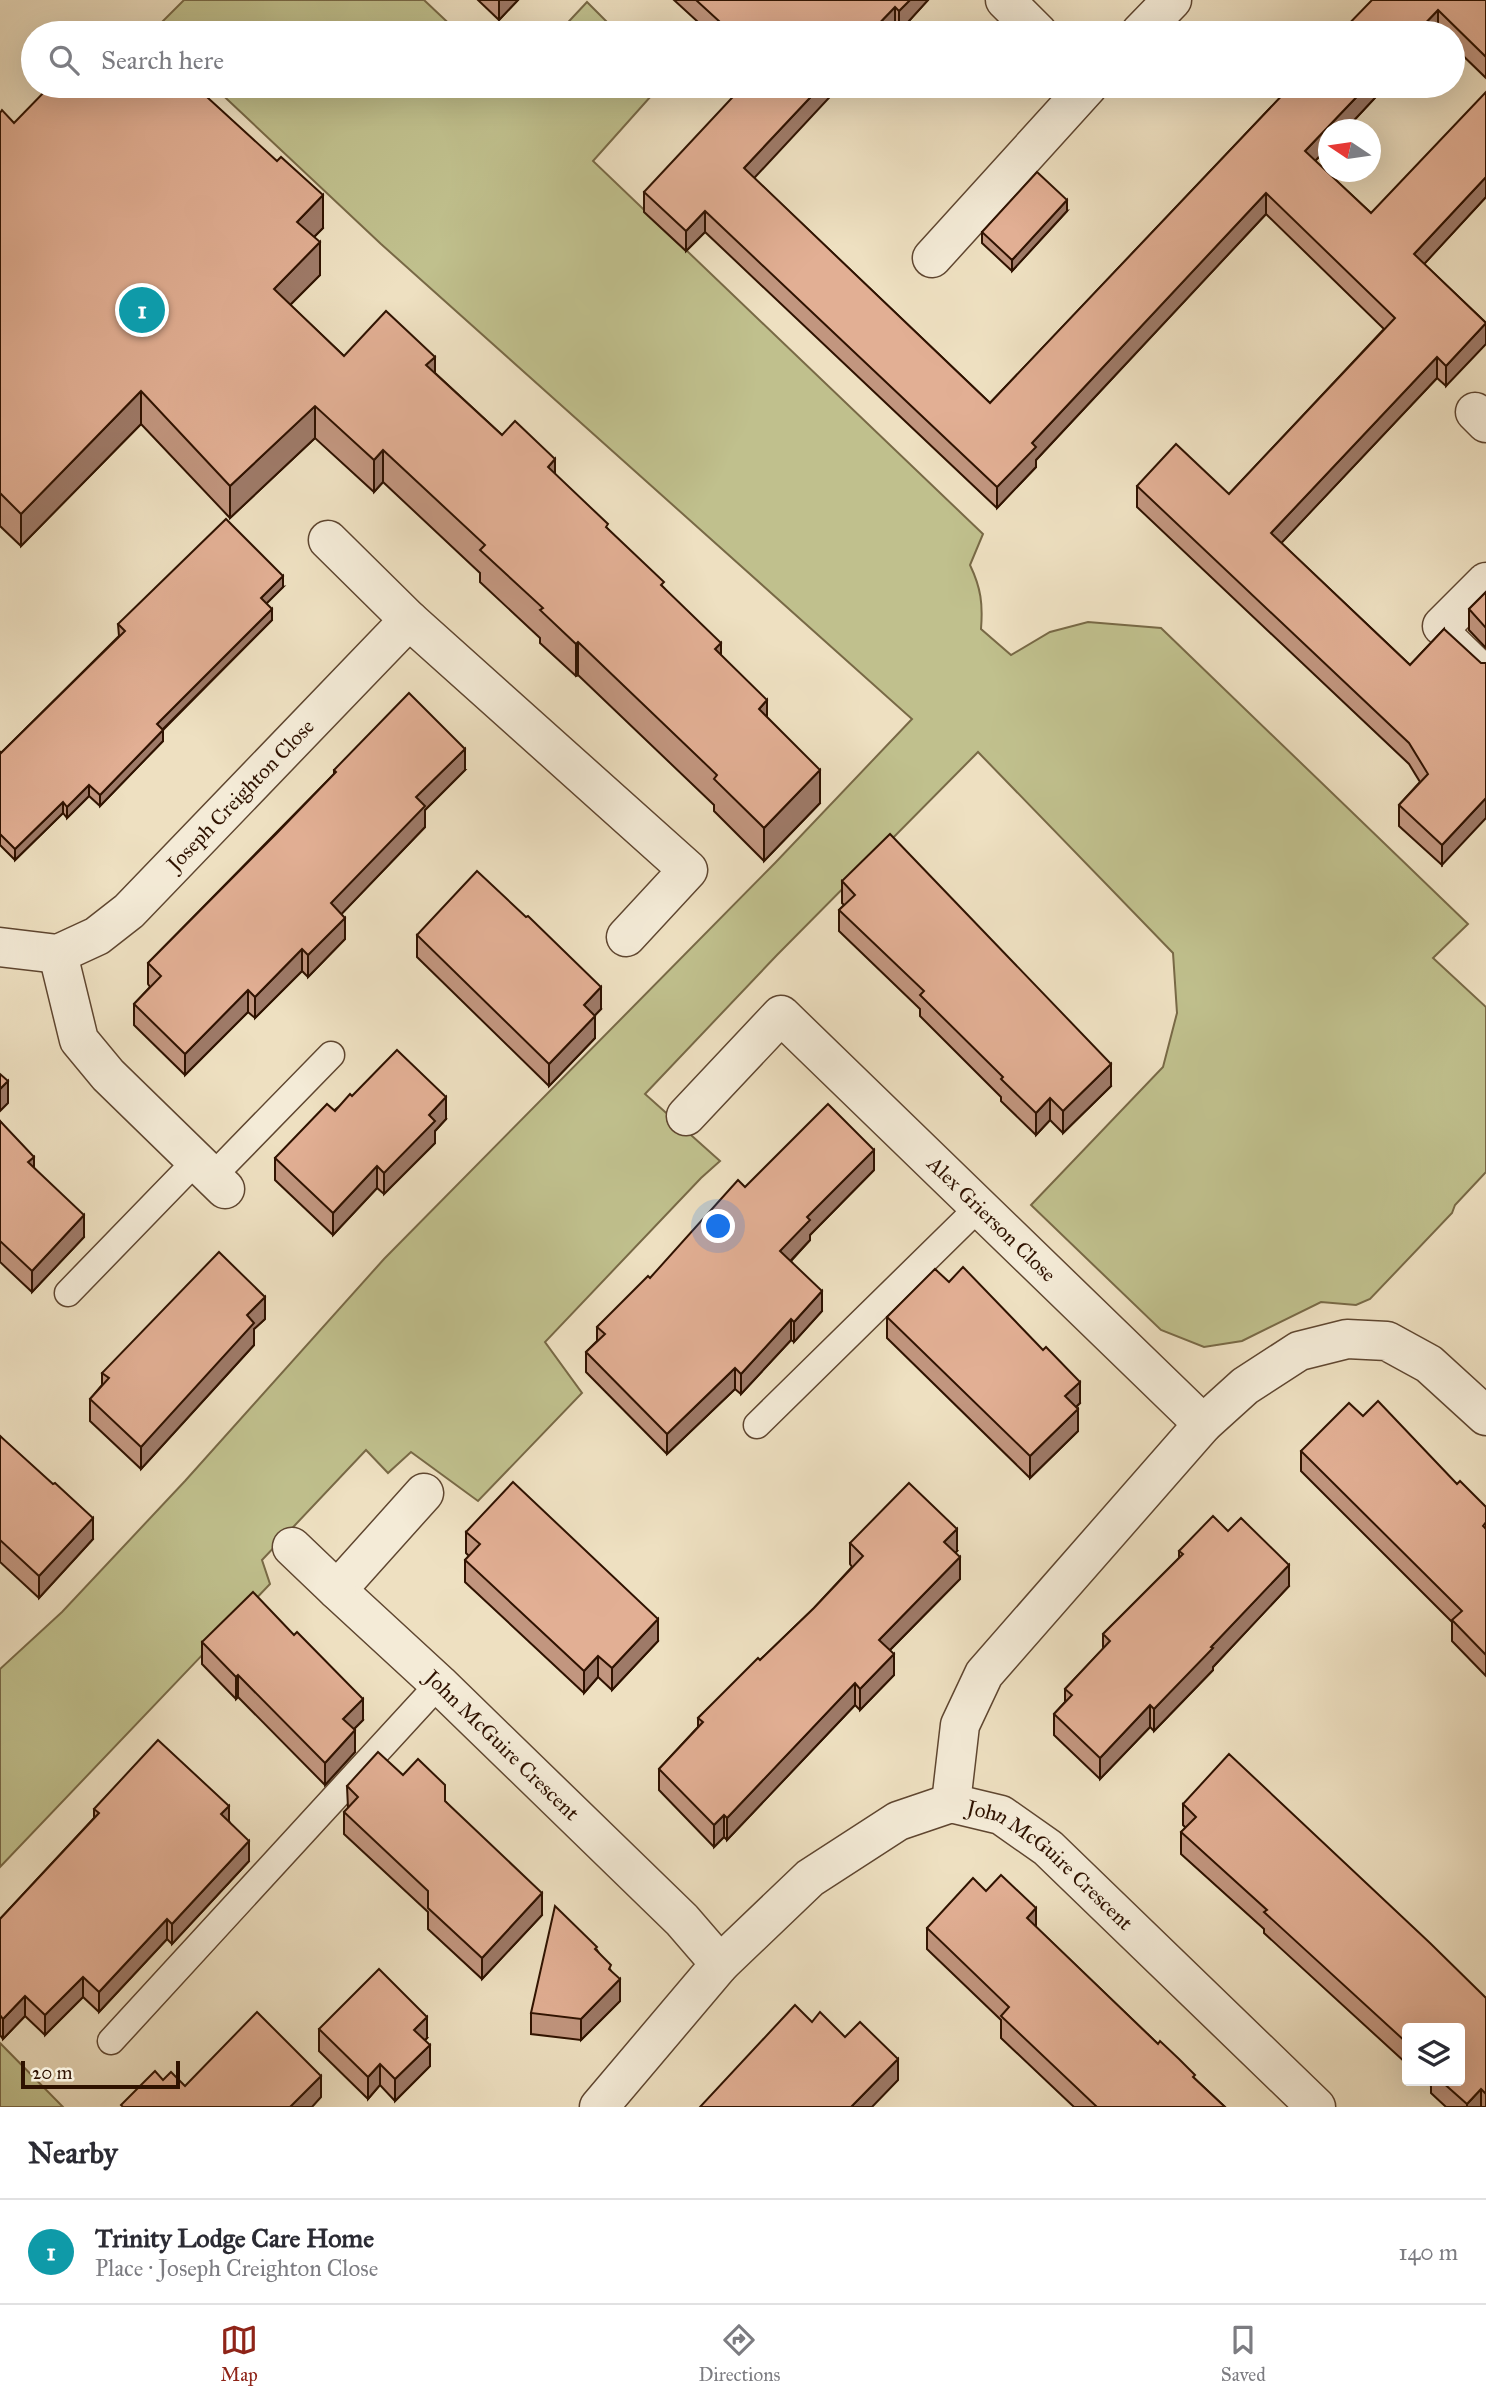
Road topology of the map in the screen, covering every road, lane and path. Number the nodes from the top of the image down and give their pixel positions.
1 (1005, 0) edge
2 (1172, 0) edge
3 (1026, 21) edge
4 (1152, 21) edge
5 (1077, 98) edge
6 (932, 258) dead end
7 (328, 540) dead end
8 (1486, 582) edge
9 (409, 620) junction
10 (1442, 626) joint
11 (1486, 669) edge
12 (626, 937) dead end
13 (0, 947) edge
14 (58, 954) junction
15 (331, 1055) dead end
16 (686, 1116) dead end
17 (211, 1176) junction
18 (979, 1207) junction
19 (68, 1293) dead end
20 (1486, 1416) edge
21 (1203, 1424) junction
22 (757, 1425) dead end
23 (424, 1493) dead end
24 (292, 1547) dead end
25 (337, 1590) junction
26 (439, 1684) junction
27 (951, 1802) junction
28 (720, 1964) junction
29 (111, 2041) dead end
30 (599, 2107) edge
31 (1317, 2107) edge

1 - 3 street
2 - 4 street
5 - 6 street
7 - 9 street
8 - 10 street
9 - 12 street
9 - 14 street, Joseph Creighton Close
10 - 11 lane
13 - 14 street
14 - 17 street
15 - 17 lane
16 - 18 street, Alex Grierson Close
17 - 19 lane
18 - 21 street, Alex Grierson Close
18 - 22 lane
20 - 21 street
21 - 27 street
23 - 25 street
24 - 25 street, John McGuire Crescent
25 - 26 street, John McGuire Crescent
26 - 28 street, John McGuire Crescent
26 - 29 lane
27 - 28 street, John McGuire Crescent
27 - 31 street, John McGuire Crescent
28 - 30 street, John McGuire Crescent

